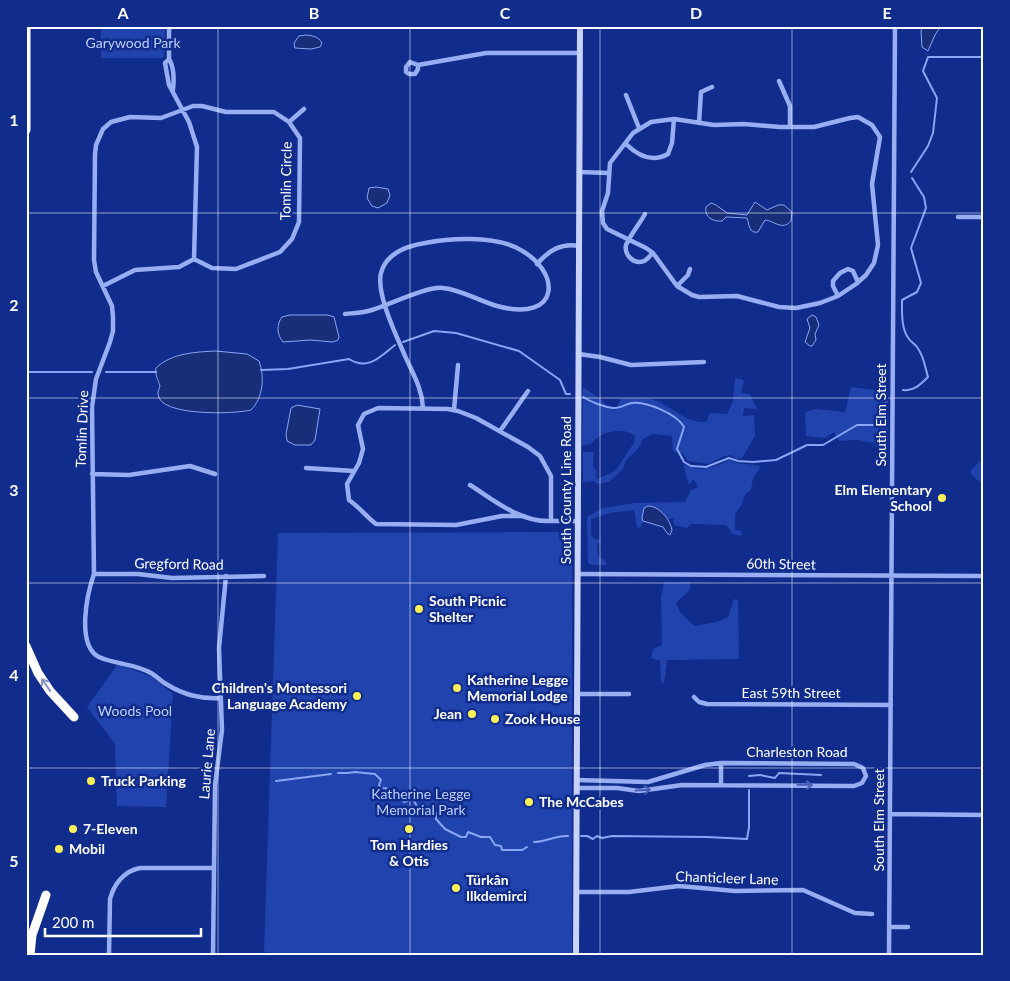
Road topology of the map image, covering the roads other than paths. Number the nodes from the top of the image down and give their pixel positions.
1 (26, 26) edge
2 (169, 26) edge
3 (580, 26) edge
4 (895, 26) edge
5 (580, 53) junction
6 (418, 65) dead end
7 (779, 81) dead end
8 (712, 87) dead end
9 (626, 95) dead end
10 (304, 109) dead end
11 (183, 110) junction
12 (674, 119) junction
13 (290, 122) junction
14 (699, 123) junction
15 (790, 127) junction
16 (639, 128) junction
17 (26, 130) edge
18 (626, 144) junction
19 (579, 172) junction
20 (609, 173) junction
21 (645, 214) dead end
22 (958, 217) dead end
23 (984, 217) edge
24 (630, 240) junction
25 (579, 246) junction
26 (653, 253) junction
27 (192, 261) junction
28 (537, 264) junction
29 (690, 269) dead end
30 (858, 282) junction
31 (103, 286) junction
32 (677, 286) junction
33 (838, 296) junction
34 (385, 306) junction
35 (345, 314) dead end
36 (579, 354) junction
37 (704, 362) dead end
38 (458, 365) dead end
39 (528, 391) dead end
40 (423, 408) junction
41 (454, 410) junction
42 (500, 431) junction
43 (306, 468) dead end
44 (354, 471) junction
45 (92, 474) junction
46 (216, 474) dead end
47 (470, 485) dead end
48 (501, 505) junction
49 (502, 516) junction
50 (524, 516) junction
51 (551, 521) junction
52 (578, 522) junction
53 (94, 574) junction
54 (578, 574) junction
55 (226, 576) junction
56 (264, 576) dead end
57 (892, 576) junction
58 (984, 576) edge
59 (26, 646) edge
60 (577, 694) junction
61 (629, 694) dead end
62 (694, 697) dead end
63 (221, 698) junction
64 (891, 705) junction
65 (74, 718) dead end
66 (721, 763) junction
67 (576, 780) junction
68 (721, 785) junction
69 (576, 788) junction
70 (890, 814) junction
71 (984, 815) edge
72 (214, 868) junction
73 (576, 892) junction
74 (46, 895) dead end
75 (872, 914) dead end
76 (889, 927) junction
77 (908, 927) dead end
78 (30, 955) edge
79 (109, 955) edge
80 (213, 955) edge
81 (576, 955) edge
82 (889, 955) edge

1 - 17 highway
2 - 11 street
3 - 5 main road, South County Line Road
4 - 57 street, South Elm Street
5 - 6 street
5 - 19 main road, South County Line Road
7 - 15 street
8 - 14 street
9 - 16 street
10 - 13 street
11 - 13 street, Tomlin Circle
11 - 27 street
11 - 31 street, Tomlin Drive
12 - 14 street
12 - 16 street
12 - 18 street
13 - 27 street, Tomlin Circle
14 - 15 street
15 - 30 street
16 - 18 street
18 - 20 street
19 - 20 street
19 - 25 main road, South County Line Road
20 - 24 street
21 - 24 street
22 - 23 street
24 - 26 street
24 - 26 street
25 - 28 street
25 - 36 main road, South County Line Road
26 - 32 street
27 - 31 street
28 - 34 street
28 - 34 street
29 - 32 street
30 - 33 street
30 - 33 street
31 - 45 street, Tomlin Drive
32 - 33 street
34 - 35 street
34 - 40 street
36 - 37 street
36 - 52 main road, South County Line Road
38 - 41 street
39 - 42 street
40 - 41 street
40 - 44 street
41 - 42 street
42 - 51 street
43 - 44 street
44 - 49 street
45 - 46 street
45 - 53 street, Tomlin Drive
47 - 48 street
48 - 49 street
48 - 50 street
49 - 50 street
50 - 51 street
51 - 52 street
52 - 54 main road, South County Line Road
53 - 55 street, Gregford Road
53 - 63 street, Tomlin Drive
54 - 57 street, 60th Street
54 - 60 main road, South County Line Road
55 - 56 street, Gregford Road
55 - 63 street, Laurie Lane
57 - 58 street, 60th Street
57 - 64 street, South Elm Street
65 -> 59 highway
60 - 61 street
60 - 67 main road, South County Line Road
62 - 64 street, East 59th Street
63 - 72 street, Laurie Lane
64 - 70 street, South Elm Street
66 - 67 street, Charleston Road
66 - 68 street
68 -> 66 street, Charleston Road
67 - 69 main road, South County Line Road
69 -> 68 street, Charleston Road
69 - 73 main road, South County Line Road
70 - 71 street
70 - 76 street, South Elm Street
72 - 79 street
72 - 80 street, Laurie Lane
73 - 75 street, Chanticleer Lane
73 - 81 main road, South County Line Road
74 - 78 highway
76 - 77 street
76 - 82 street, South Elm Street

